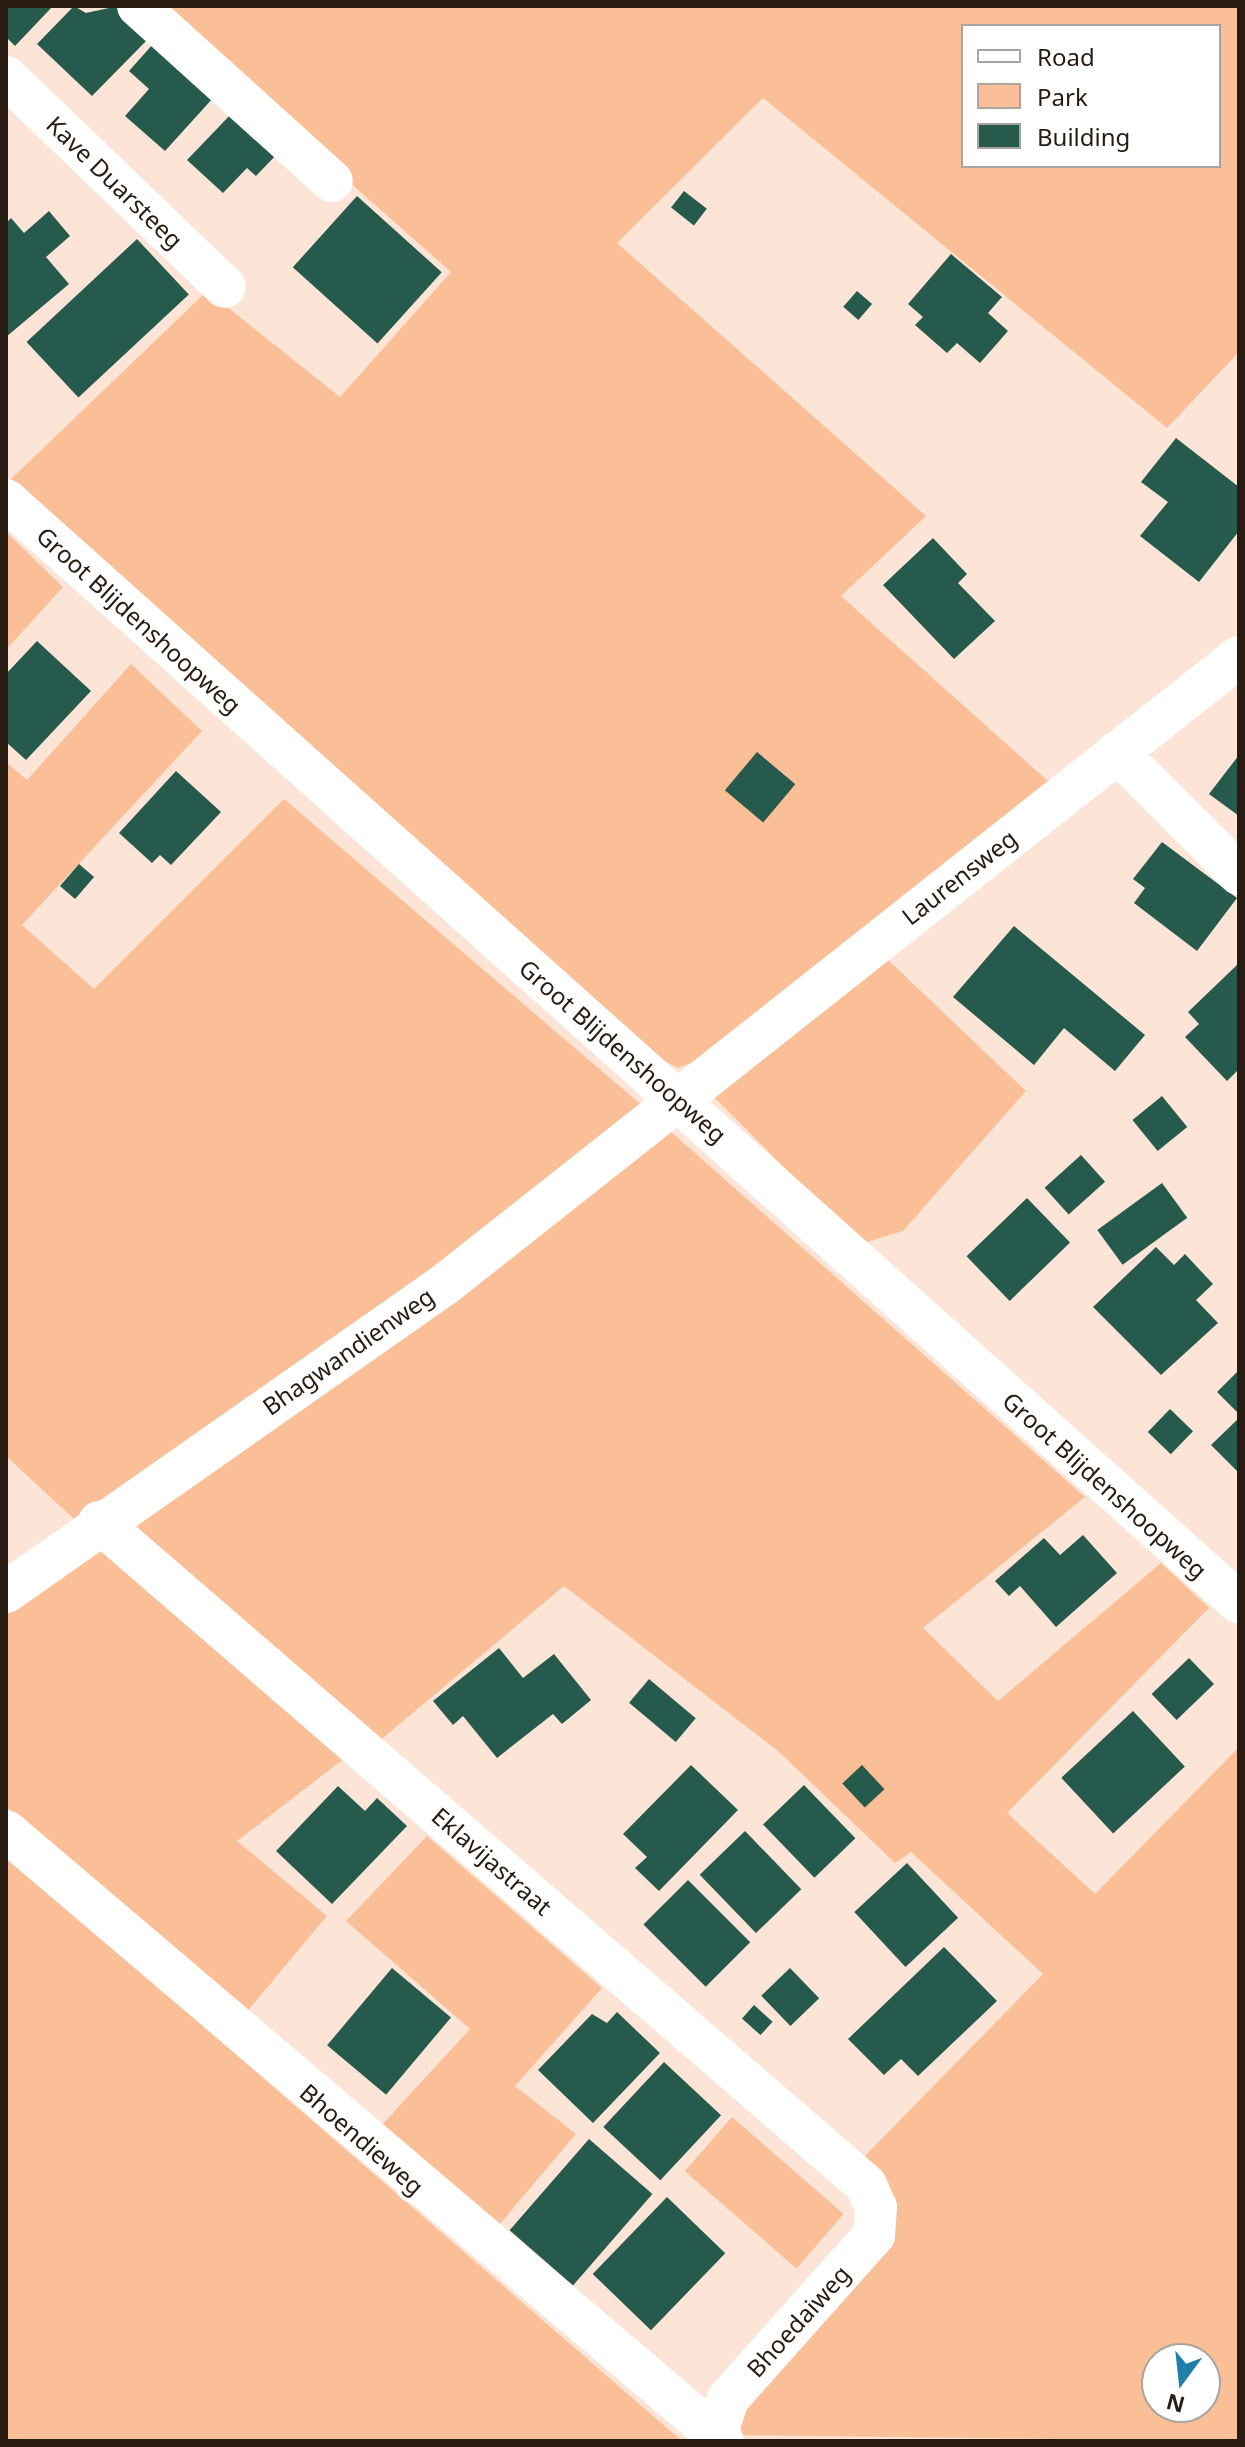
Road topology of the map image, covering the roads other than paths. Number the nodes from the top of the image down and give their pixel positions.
1 (138, 6) edge
2 (6, 77) edge
3 (332, 181) dead end
4 (225, 287) dead end
5 (6, 500) edge
6 (1239, 657) edge
7 (1117, 752) junction
8 (1239, 874) edge
9 (683, 1102) junction
10 (99, 1522) junction
11 (6, 1592) edge
12 (1239, 1603) edge
13 (6, 1831) edge
14 (876, 2207) joint
15 (719, 2438) edge

1 - 3 street
2 - 4 street, Kave Duarsteeg
5 - 9 street, Groot Blijdenshoopweg
6 - 7 street, Laurensweg
7 - 8 street
7 - 9 street, Laurensweg
9 - 10 street, Bhagwandienweg
9 - 12 street, Groot Blijdenshoopweg
10 - 11 street, Bhagwandienweg
10 - 14 street, Eklavijastraat
13 - 15 street, Bhoendieweg
14 - 15 street, Bhoedaiweg

